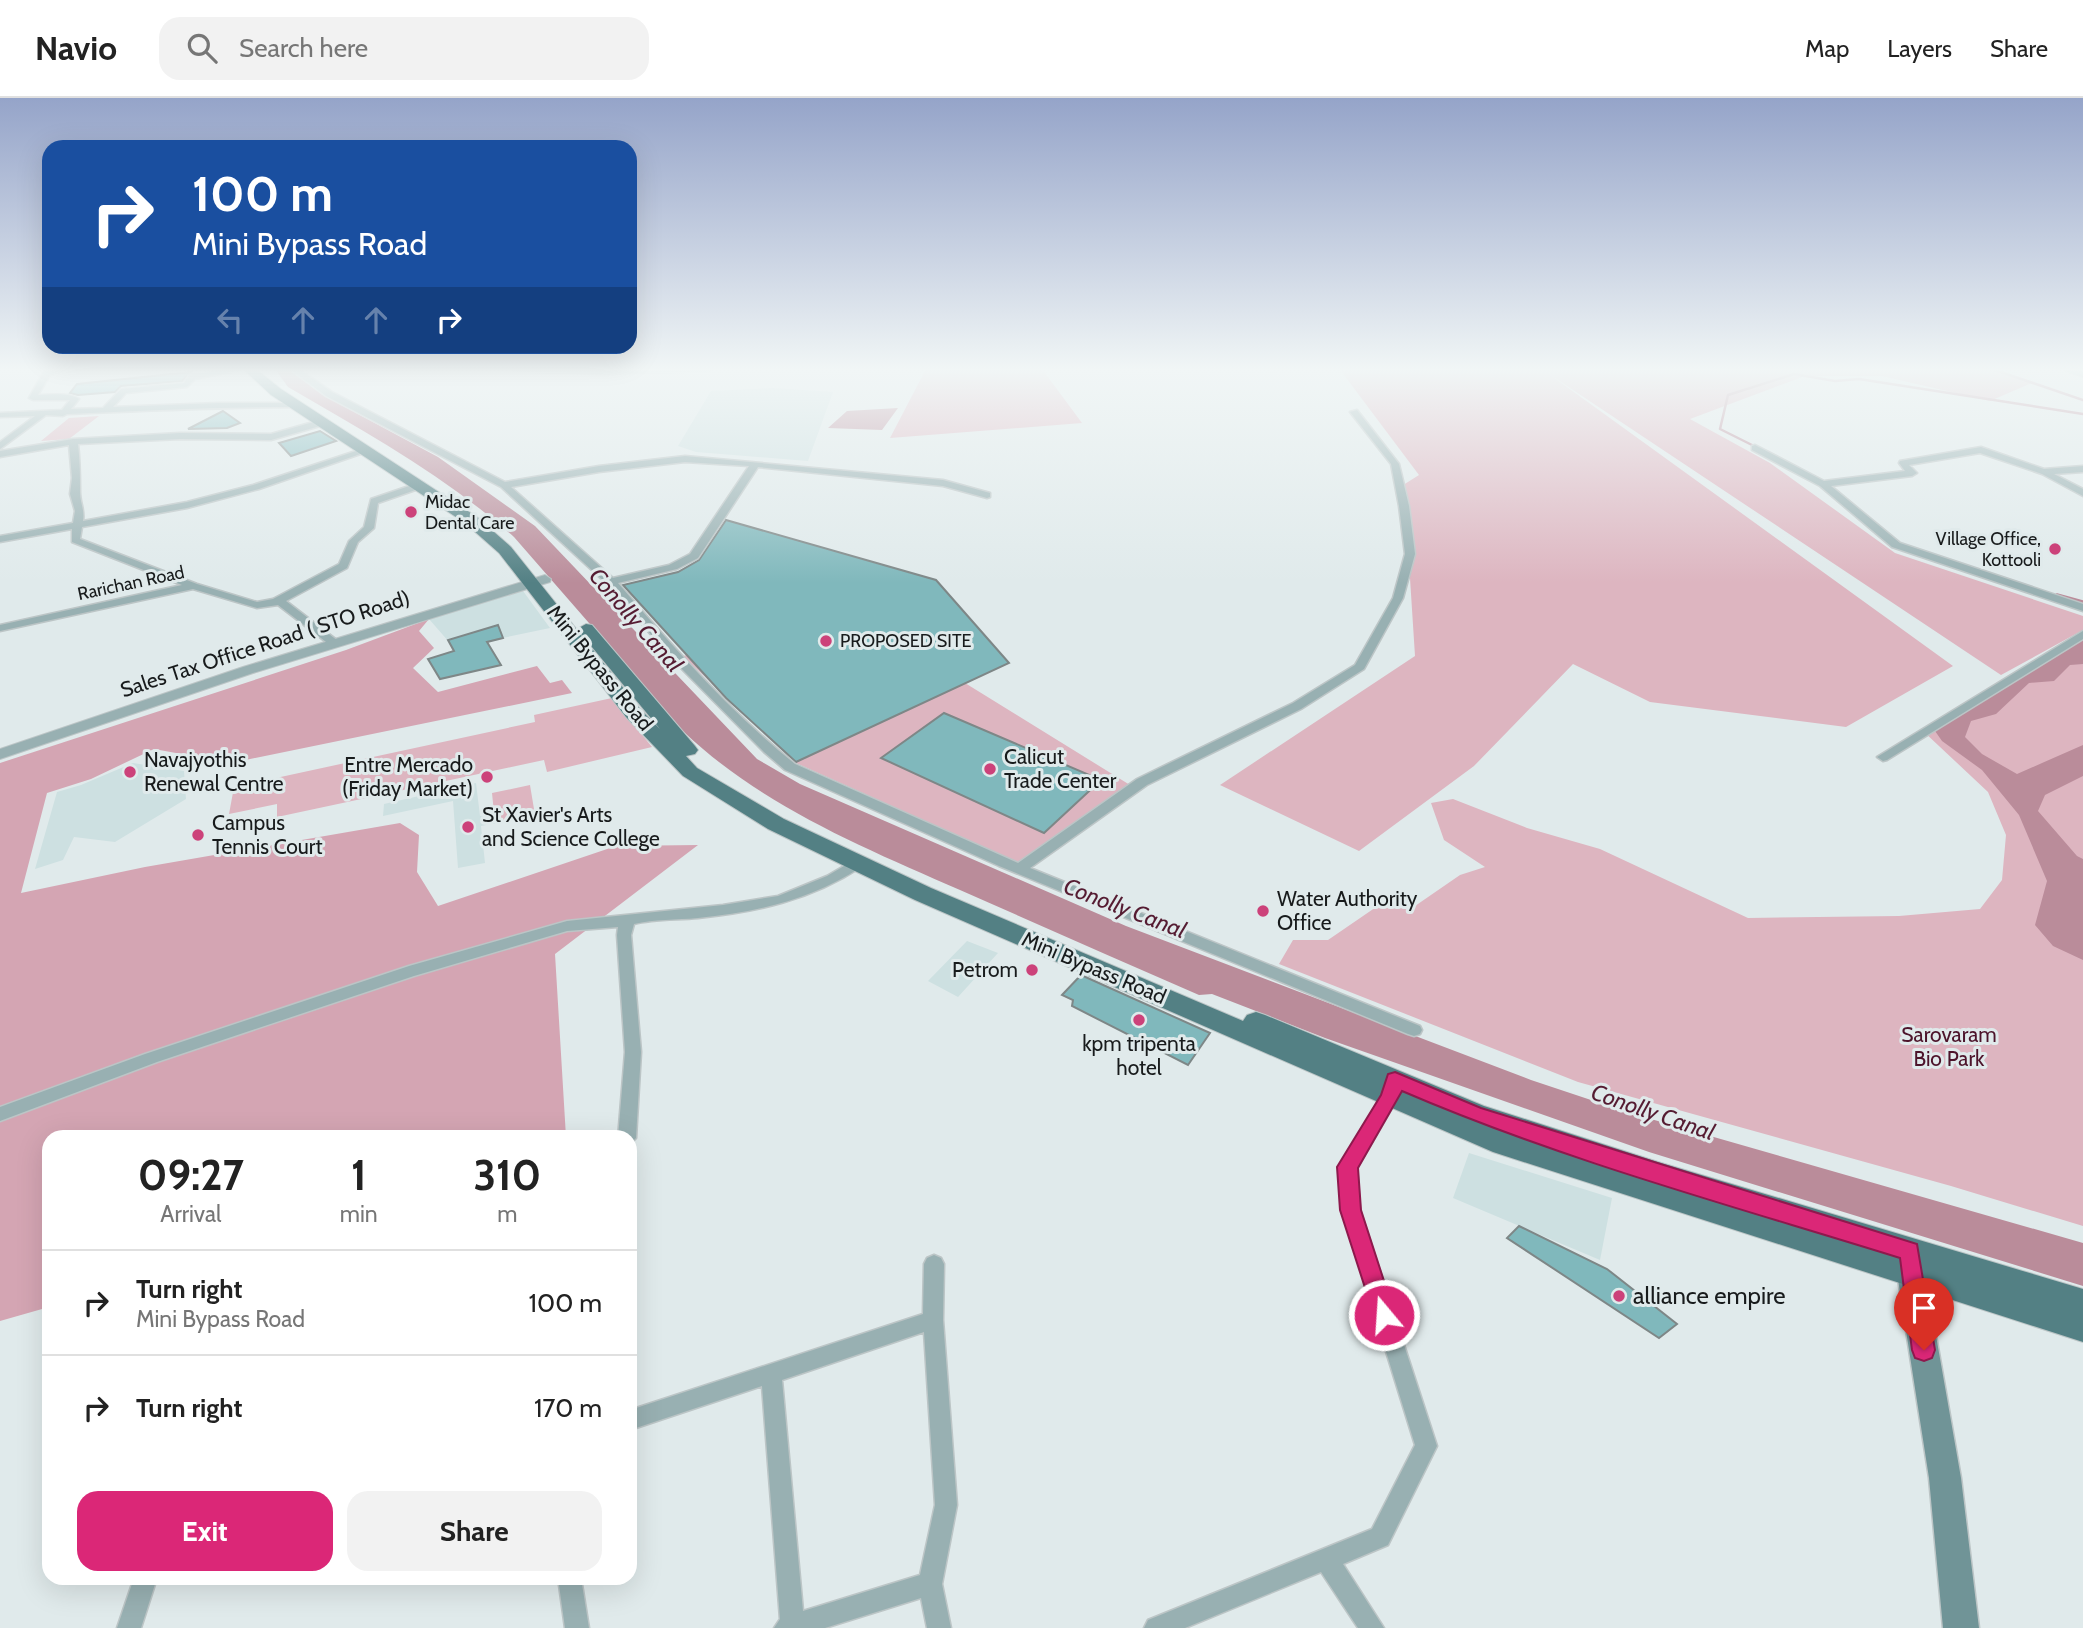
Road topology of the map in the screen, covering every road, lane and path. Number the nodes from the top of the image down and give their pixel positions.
1 (102, 440) edge
2 (350, 440) edge
3 (367, 440) edge
4 (418, 440) edge
5 (1376, 440) edge
6 (73, 442) junction
7 (1755, 449) dead end
8 (365, 451) junction
9 (0, 454) edge
10 (755, 464) junction
11 (2083, 468) edge
12 (2043, 471) junction
13 (1823, 484) junction
14 (421, 485) junction
15 (504, 485) junction
16 (2083, 493) edge
17 (987, 495) dead end
18 (78, 526) junction
19 (0, 539) edge
20 (538, 581) junction
21 (611, 582) junction
22 (193, 586) junction
23 (280, 601) junction
24 (2083, 608) edge
25 (0, 628) edge
26 (2083, 634) edge
27 (334, 643) junction
28 (0, 754) edge
29 (1883, 758) dead end
30 (856, 864) junction
31 (1019, 869) junction
32 (627, 921) junction
33 (1414, 1030) dead end
34 (1393, 1088) junction
35 (0, 1115) edge
36 (628, 1130) edge
37 (1910, 1262) junction
38 (934, 1264) dead end
39 (2083, 1304) edge
40 (933, 1320) junction
41 (2083, 1327) edge
42 (771, 1374) junction
43 (637, 1418) edge
44 (1326, 1559) junction
45 (930, 1584) junction
46 (143, 1585) edge
47 (570, 1585) edge
48 (789, 1627) edge
49 (128, 1628) edge
50 (577, 1628) edge
51 (939, 1628) edge
52 (1156, 1628) edge
53 (1372, 1628) edge
54 (1962, 1628) edge

1 - 6 street
2 - 8 main road, Mini Bypass Road
3 - 20 main road, Mini Bypass Road
4 - 15 street
5 - 31 street
6 - 9 street
6 - 18 street
7 - 13 street
8 - 14 main road, Mini Bypass Road
8 - 18 street
10 - 15 street
10 - 17 street
10 - 21 street
11 - 12 street
12 - 13 street
12 - 16 street
13 - 24 street
14 - 20 main road, Mini Bypass Road
14 - 23 street, Rarichan Road
15 - 21 street
18 - 19 street
18 - 22 street
20 - 27 street, Sales Tax Office Road ( STO Road)
20 - 30 main road, Mini Bypass Road
20 - 34 main road, Mini Bypass Road
21 - 31 street
22 - 23 street, Rarichan Road
22 - 25 street, Rarichan Road
23 - 27 street
26 - 29 street
27 - 28 street, Sales Tax Office Road ( STO Road)
30 - 32 street
30 - 34 main road, Mini Bypass Road
31 - 33 street
32 - 35 street
32 - 36 street
34 - 37 main road, Mini Bypass Road
34 - 44 street
37 - 39 main road, Mini Bypass Road
37 - 41 main road, Mini Bypass Road
37 - 54 main road
38 - 40 street
40 - 42 street
40 - 45 street
42 - 43 street
42 - 48 street
44 - 52 street
44 - 53 street
45 - 48 street
45 - 51 street
46 - 49 street
47 - 50 street

